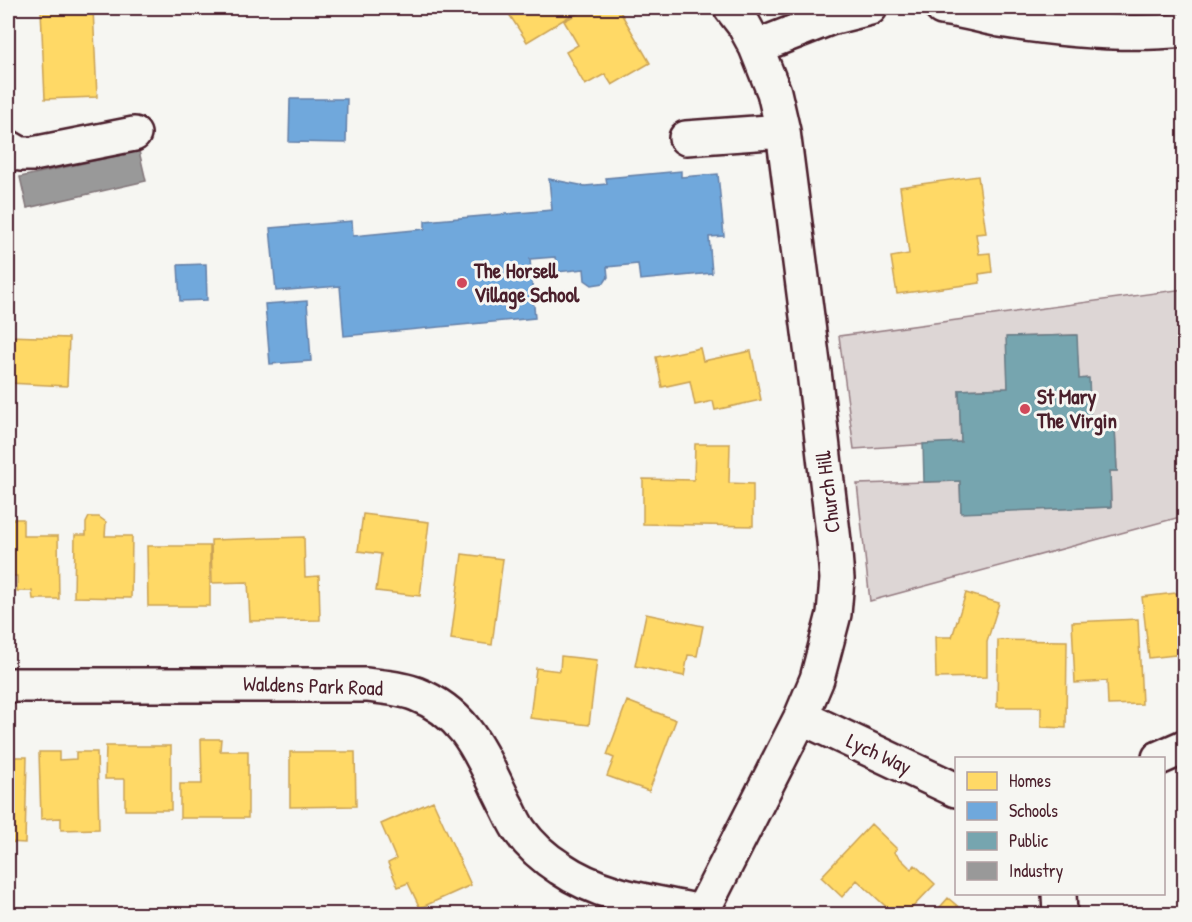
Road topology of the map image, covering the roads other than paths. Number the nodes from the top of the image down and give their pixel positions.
1 (731, 8) edge
2 (870, 8) edge
3 (942, 8) edge
4 (1185, 30) edge
5 (756, 47) junction
6 (783, 131) junction
7 (134, 134) dead end
8 (686, 138) dead end
9 (8, 147) edge
10 (8, 685) edge
11 (801, 717) junction
12 (1185, 747) edge
13 (1163, 757) edge
14 (955, 789) edge
15 (1059, 895) edge
16 (702, 913) edge
17 (1060, 915) edge

1 - 5 street, Church Hill
2 - 5 street
3 - 4 street
5 - 6 street, Church Hill
6 - 8 street
6 - 11 street, Church Hill
7 - 9 street
10 - 16 street, Waldens Park Road
11 - 14 street, Lych Way
11 - 16 street, Church Hill
12 - 13 street
15 - 17 street

